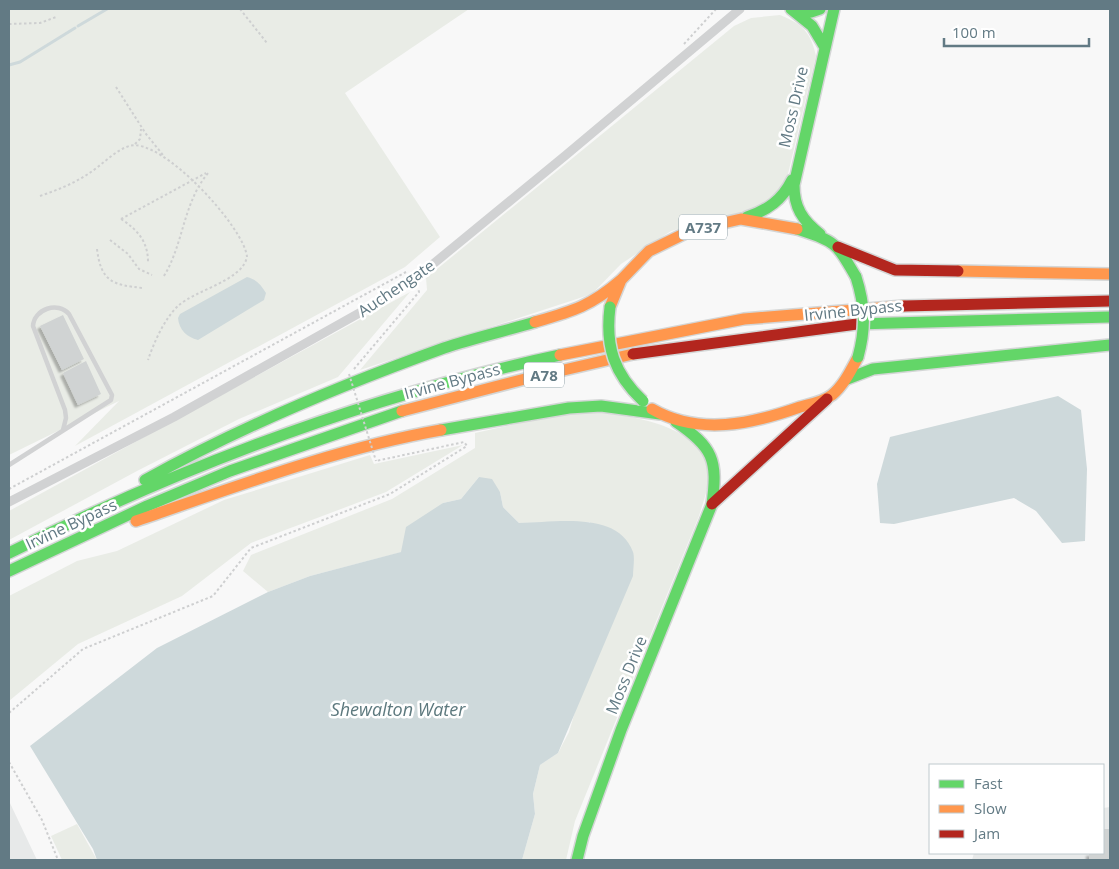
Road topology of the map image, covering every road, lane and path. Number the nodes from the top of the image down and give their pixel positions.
1 (240, 9) edge
2 (740, 9) edge
3 (793, 9) edge
4 (820, 9) edge
5 (834, 9) edge
6 (56, 17) dead end
7 (9, 24) edge
8 (267, 43) dead end
9 (824, 46) junction
10 (116, 87) dead end
11 (140, 125) junction
12 (132, 146) junction
13 (166, 159) junction
14 (794, 175) junction
15 (194, 181) junction
16 (198, 186) junction
17 (40, 196) dead end
18 (741, 219) junction
19 (110, 240) dead end
20 (829, 240) junction
21 (838, 247) junction
22 (97, 249) dead end
23 (148, 262) dead end
24 (1110, 274) edge
25 (152, 275) dead end
26 (164, 276) dead end
27 (416, 278) junction
28 (621, 280) junction
29 (143, 288) dead end
30 (1110, 301) edge
31 (1110, 317) edge
32 (1110, 346) edge
33 (148, 360) dead end
34 (847, 379) junction
35 (829, 397) junction
36 (660, 414) junction
37 (673, 421) junction
38 (63, 430) junction
39 (9, 465) edge
40 (9, 489) edge
41 (9, 502) edge
42 (712, 504) junction
43 (76, 520) junction
44 (9, 553) edge
45 (10, 571) edge
46 (9, 713) edge
47 (9, 762) edge
48 (58, 860) edge
49 (577, 860) edge

1 - 8 path
2 - 27 street, Auchengate
3 - 4 main road
3 - 9 main road
5 - 9 main road, Moss Drive / A737
6 - 7 path
9 - 14 main road, Moss Drive / A737
10 - 11 path
11 - 12 path
11 - 13 path
12 - 13 path
12 - 17 path
13 - 15 path
14 - 18 main road, Moss Drive / A737
14 - 20 main road, Moss Drive / A737
15 - 16 path
15 - 16 path
15 - 23 path
16 - 26 path
16 - 33 path
18 - 20 main road, A737
18 - 28 main road, A737
19 - 25 path
20 - 21 main road, A737
21 - 24 main road
21 - 34 main road, A737, bridge
22 - 29 path
27 - 40 path
27 - 41 street, Auchengate
27 - 46 path, bridge
28 - 36 main road, A737, bridge
28 - 43 main road
30 - 43 main road, Irvine Bypass / A78
31 - 45 main road, Irvine Bypass / A78
32 - 34 main road
34 - 35 main road, A737
35 - 37 main road, A737
35 - 42 main road, Moss Drive
36 - 37 main road, A737
36 - 45 main road
37 - 42 main road, Moss Drive
38 - 38 lane
38 - 39 lane
42 - 49 main road, Moss Drive
43 - 44 main road, Irvine Bypass / A78
47 - 48 path

